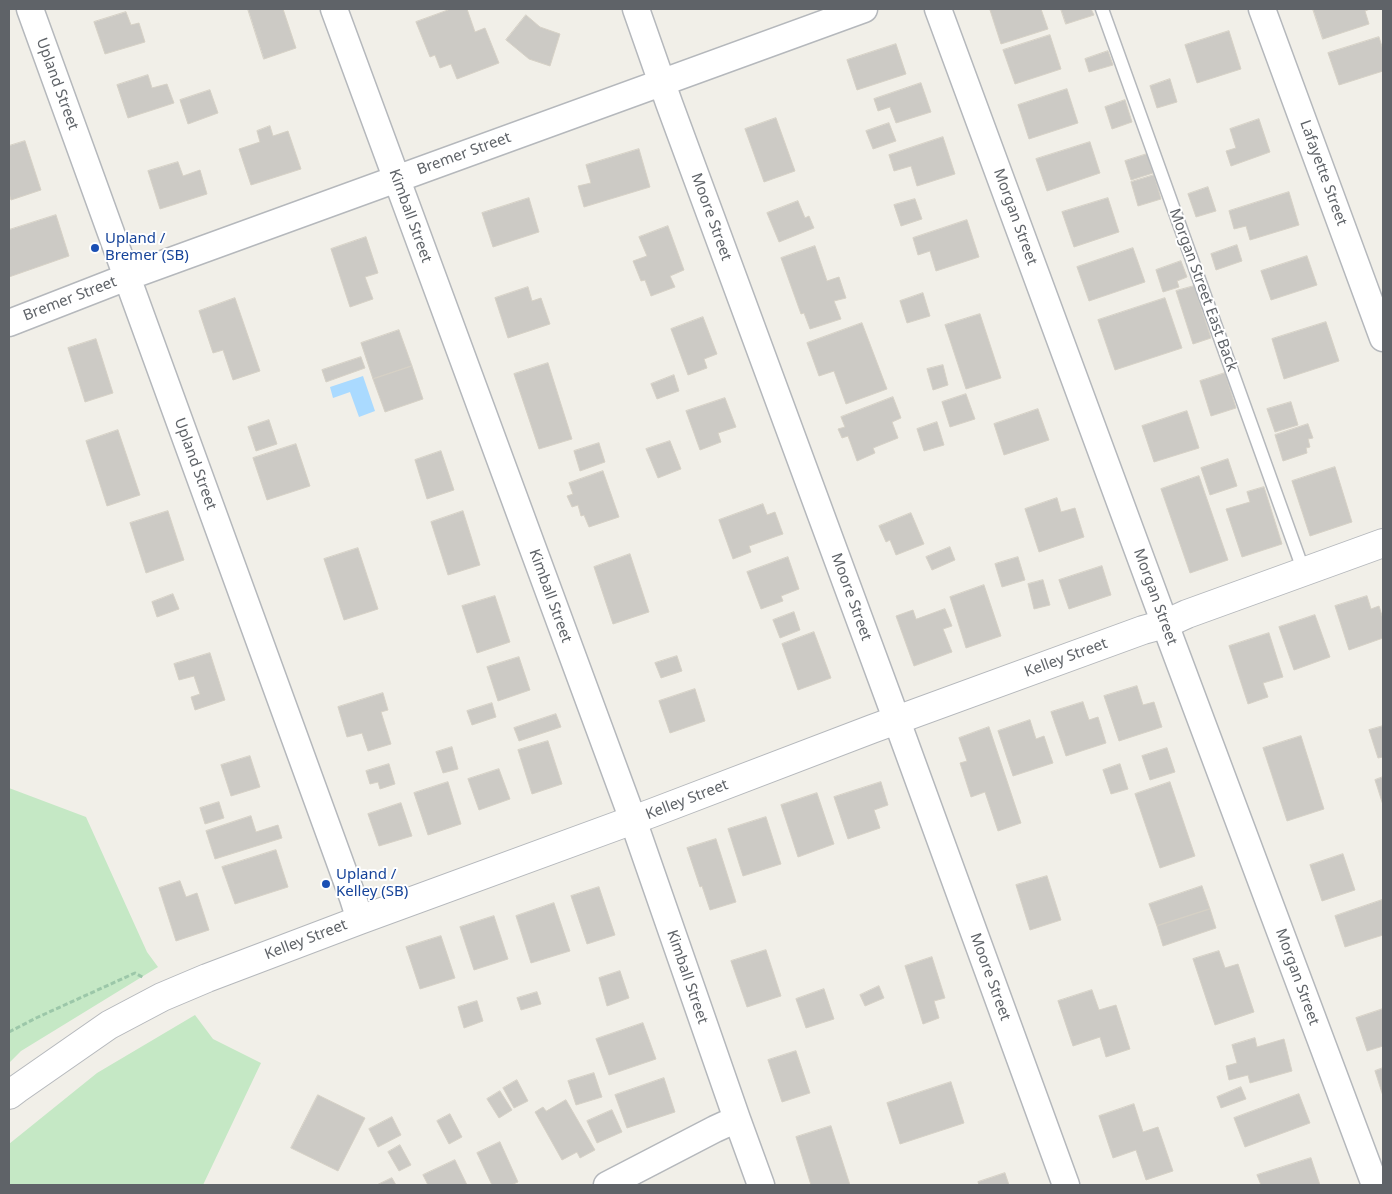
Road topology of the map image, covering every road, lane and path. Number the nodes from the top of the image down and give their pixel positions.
1 (23, 9) edge
2 (30, 9) edge
3 (334, 9) edge
4 (636, 9) edge
5 (864, 9) edge
6 (938, 9) edge
7 (1102, 9) edge
8 (1262, 9) edge
9 (9, 14) edge
10 (662, 83) junction
11 (396, 179) junction
12 (126, 277) junction
13 (9, 323) edge
14 (1383, 338) edge
15 (1383, 543) edge
16 (1304, 572) junction
17 (1165, 624) junction
18 (897, 720) junction
19 (632, 820) junction
20 (360, 920) junction
21 (151, 982) dead end
22 (9, 1032) edge
23 (9, 1095) edge
24 (737, 1120) junction
25 (607, 1185) edge
26 (762, 1185) edge
27 (1066, 1185) edge
28 (1374, 1185) edge

1 - 9 street
2 - 12 street, Upland Street
3 - 11 street, Kimball Street
4 - 10 street, Moore Street
5 - 10 street, Bremer Street
6 - 17 street, Morgan Street
7 - 16 lane, Morgan Street East Back
8 - 14 street, Lafayette Street
10 - 11 street, Bremer Street
10 - 18 street, Moore Street
11 - 12 street, Bremer Street
11 - 19 street, Kimball Street
12 - 13 street, Bremer Street
12 - 20 street, Upland Street
15 - 16 street, Kelley Street
16 - 17 street, Kelley Street
17 - 18 street, Kelley Street
17 - 28 street, Morgan Street
18 - 19 street, Kelley Street
18 - 27 street, Moore Street
19 - 20 street, Kelley Street
19 - 24 street, Kimball Street
20 - 23 street, Kelley Street
21 - 22 path
24 - 25 street
24 - 26 street, Kimball Street

